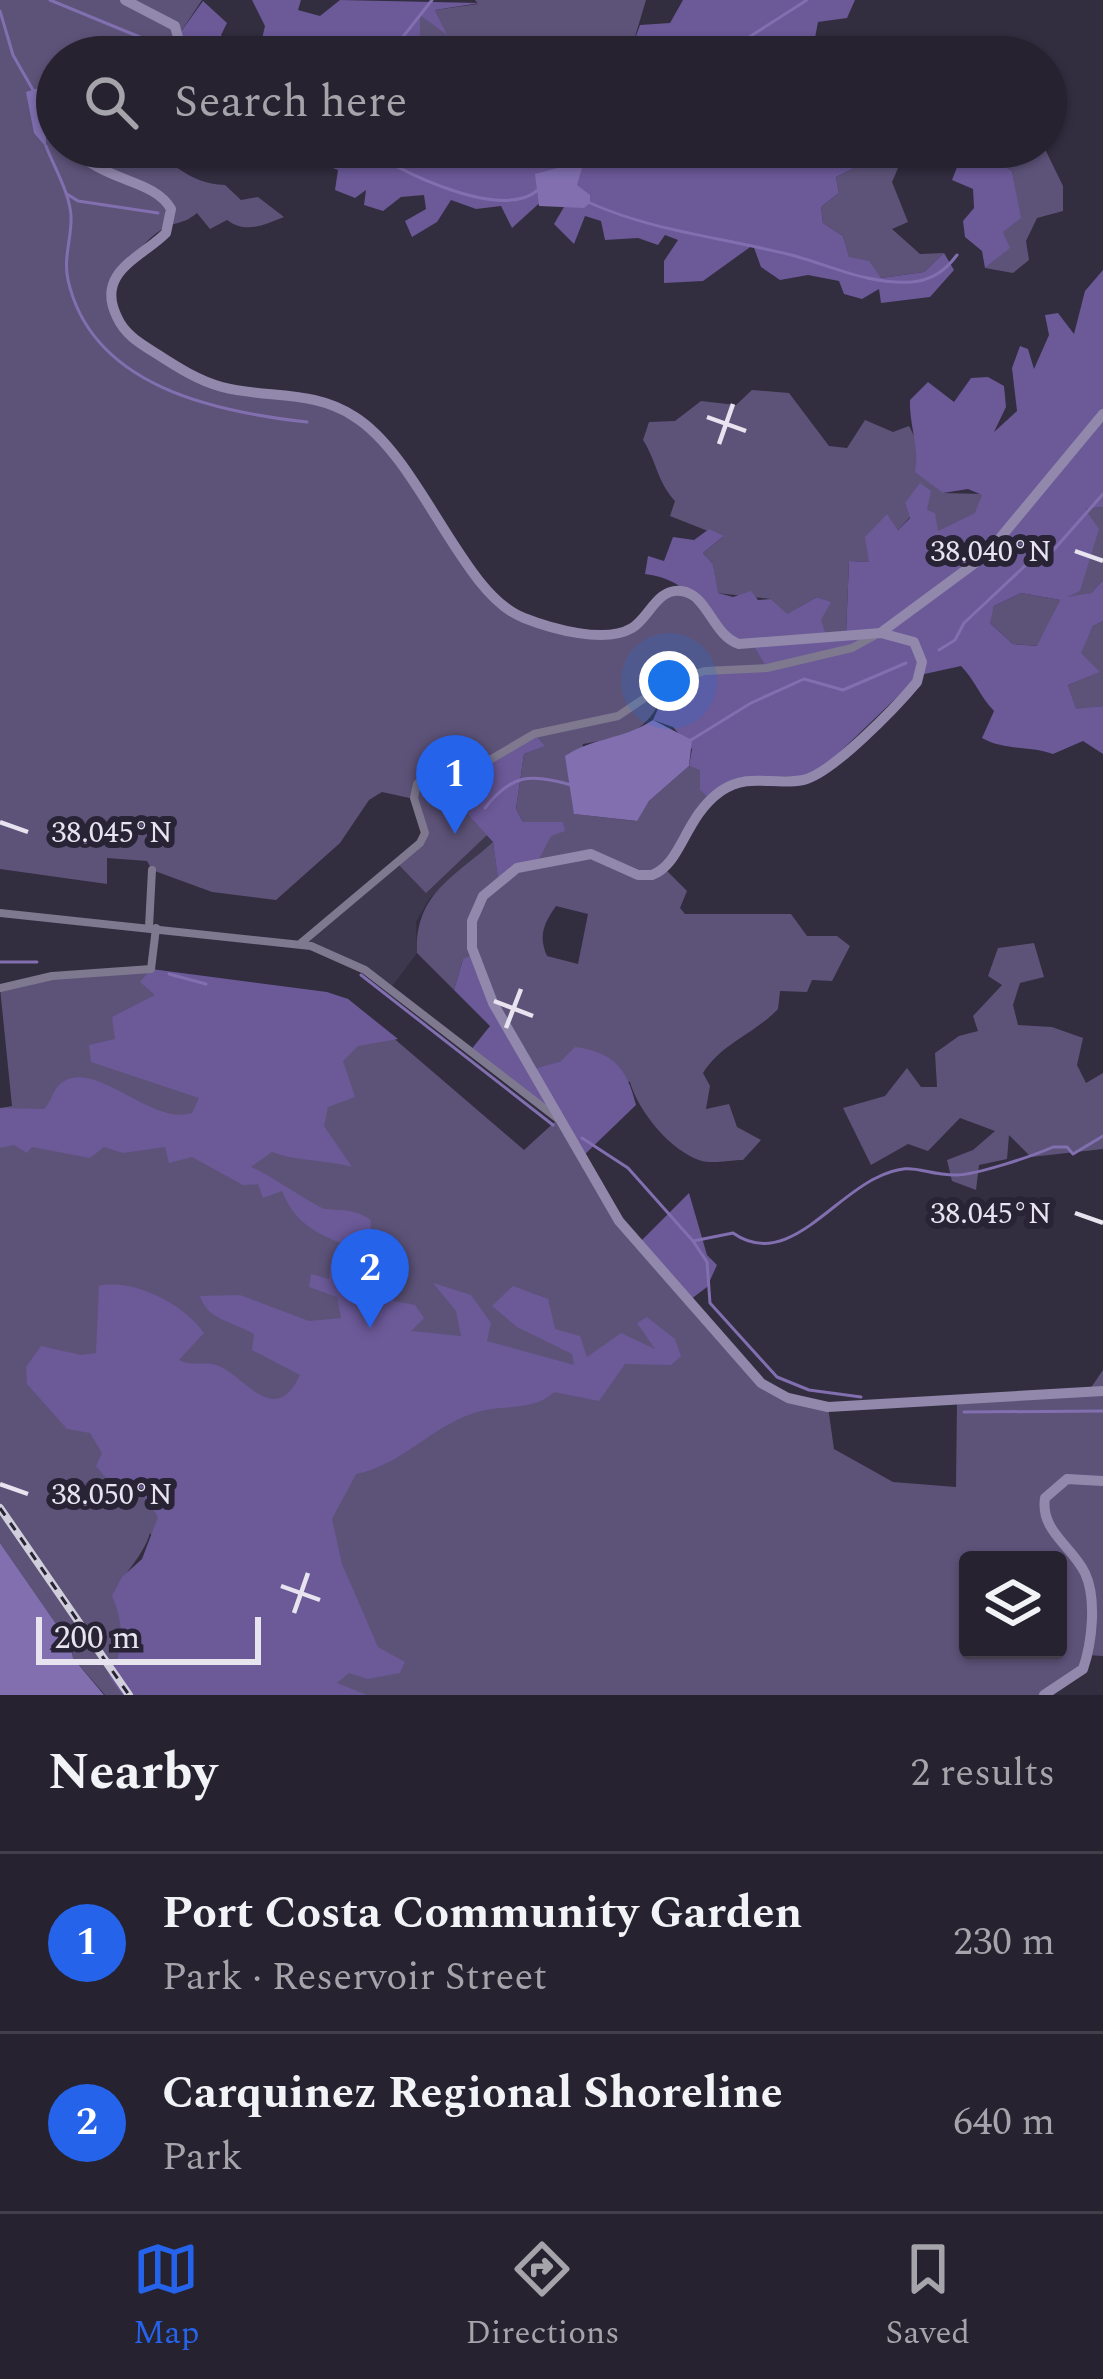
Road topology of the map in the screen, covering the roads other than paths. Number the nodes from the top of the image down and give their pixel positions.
1 (125, 0) edge
2 (180, 36) edge
3 (94, 168) edge
4 (1103, 414) edge
5 (880, 633) junction
6 (152, 870) dead end
7 (0, 913) edge
8 (153, 927) junction
9 (301, 943) junction
10 (0, 988) edge
11 (558, 1119) junction
12 (1103, 1391) edge
13 (1103, 1481) edge
14 (1044, 1695) edge

1 - 2 street
3 - 5 street
4 - 5 street
5 - 9 street
5 - 11 street
6 - 8 street
7 - 8 street
8 - 9 street
8 - 10 street
9 - 11 street
11 - 12 street
13 - 14 street

